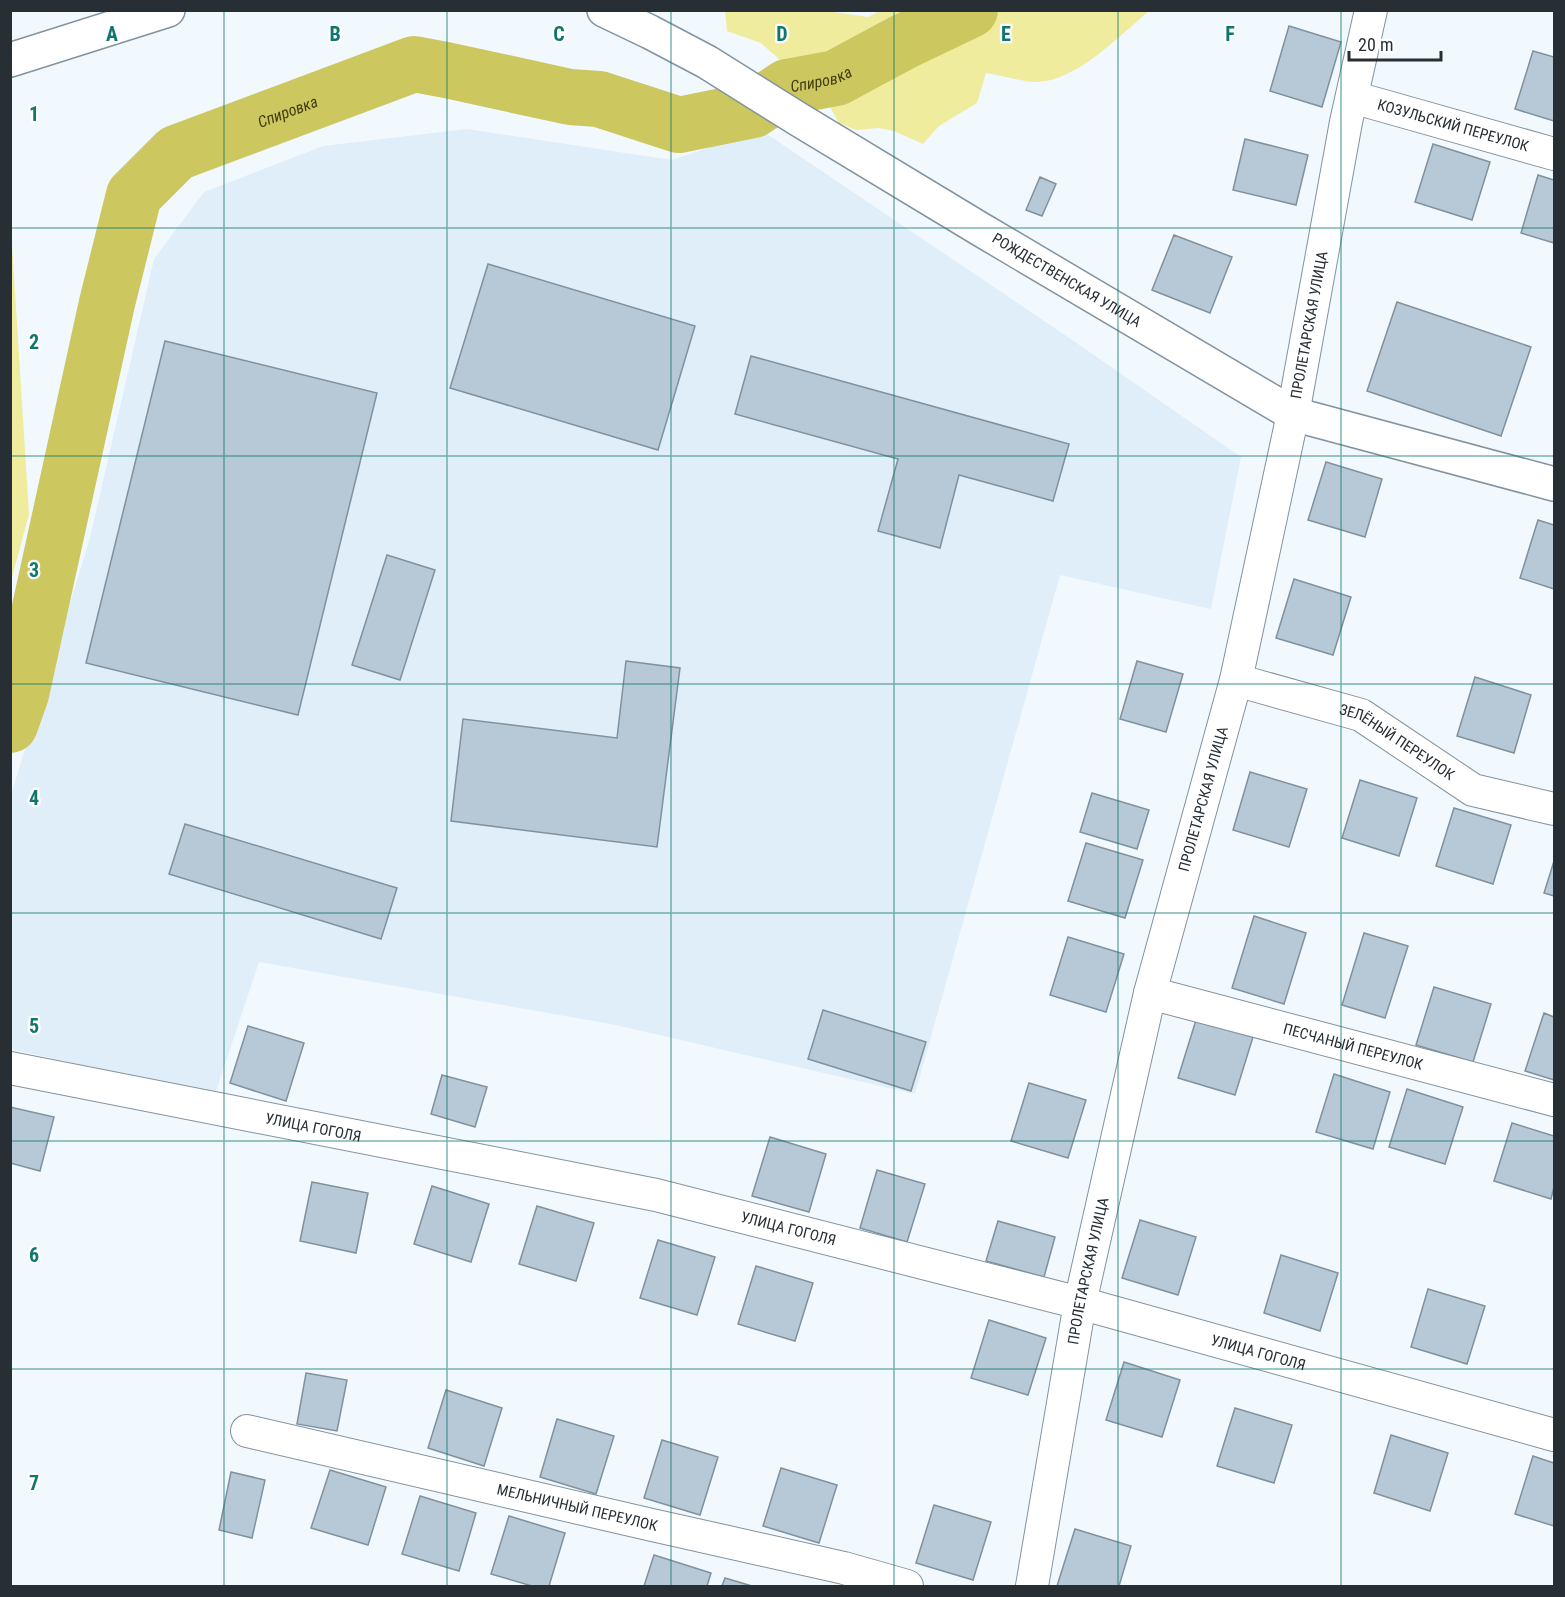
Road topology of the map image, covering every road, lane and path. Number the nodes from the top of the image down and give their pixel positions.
1 (168, 10) edge
2 (604, 10) edge
3 (1371, 10) edge
4 (10, 60) edge
5 (1352, 97) junction
6 (1554, 154) edge
7 (1293, 414) junction
8 (1554, 484) edge
9 (1236, 680) junction
10 (1554, 809) edge
11 (1150, 993) junction
12 (10, 1068) edge
13 (1554, 1100) edge
14 (1080, 1303) junction
15 (247, 1431) dead end
16 (1554, 1435) edge
17 (907, 1587) edge
18 (1032, 1587) edge

1 - 4 main road
2 - 7 main road, РОЖДЕСТВЕНСКАЯ УЛИЦА
3 - 5 street, ПРОЛЕТАРСКАЯ УЛИЦА
5 - 6 street, КОЗУЛЬСКИЙ ПЕРЕУЛОК
5 - 7 street, ПРОЛЕТАРСКАЯ УЛИЦА
7 - 8 main road, РОЖДЕСТВЕНСКАЯ УЛИЦА
7 - 9 street, ПРОЛЕТАРСКАЯ УЛИЦА
9 - 10 street, ЗЕЛЁНЫЙ ПЕРЕУЛОК
9 - 11 street, ПРОЛЕТАРСКАЯ УЛИЦА
11 - 13 street, ПЕСЧАНЫЙ ПЕРЕУЛОК
11 - 14 street, ПРОЛЕТАРСКАЯ УЛИЦА
12 - 14 street, УЛИЦА ГОГОЛЯ
14 - 16 street, УЛИЦА ГОГОЛЯ
14 - 18 street, ПРОЛЕТАРСКАЯ УЛИЦА
15 - 17 street, МЕЛЬНИЧНЫЙ ПЕРЕУЛОК

